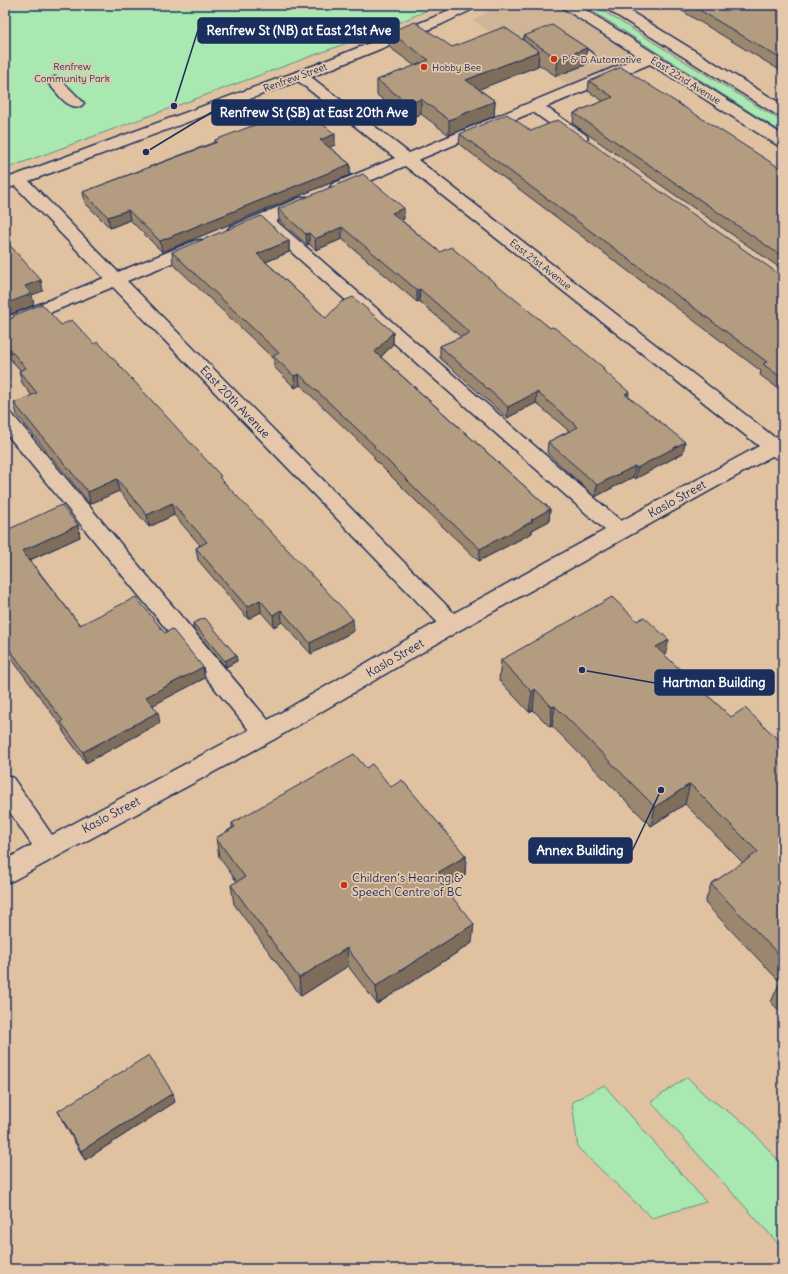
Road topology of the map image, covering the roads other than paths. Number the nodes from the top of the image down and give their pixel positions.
1 (470, 5) edge
2 (568, 5) edge
3 (610, 5) edge
4 (548, 31) edge
5 (588, 57) edge
6 (650, 58) junction
7 (299, 75) junction
8 (55, 82) dead end
9 (76, 103) dead end
10 (534, 106) junction
11 (783, 112) edge
12 (783, 142) edge
13 (593, 147) edge
14 (407, 159) junction
15 (12, 182) edge
16 (264, 219) junction
17 (116, 280) junction
18 (5, 325) edge
19 (5, 419) edge
20 (780, 447) edge
21 (619, 531) junction
22 (452, 624) junction
23 (265, 733) junction
24 (5, 784) edge
25 (48, 849) junction
26 (5, 872) edge

1 - 7 street, Renfrew Street
2 - 6 street, East 22nd Avenue
3 - 11 street, East 22nd Avenue
4 - 5 street
6 - 10 street
6 - 12 street, East 22nd Avenue
7 - 14 street, East 21st Avenue
7 - 15 street, Renfrew Street
8 - 9 street
10 - 13 street
10 - 14 street
14 - 16 street
14 - 20 street, East 21st Avenue
15 - 17 street, East 20th Avenue
16 - 17 street
16 - 21 street
17 - 18 street
17 - 22 street, East 20th Avenue
19 - 23 street
20 - 21 street, Kaslo Street
21 - 22 street, Kaslo Street
22 - 23 street, Kaslo Street
23 - 25 street, Kaslo Street
24 - 25 street
25 - 26 street, Kaslo Street

